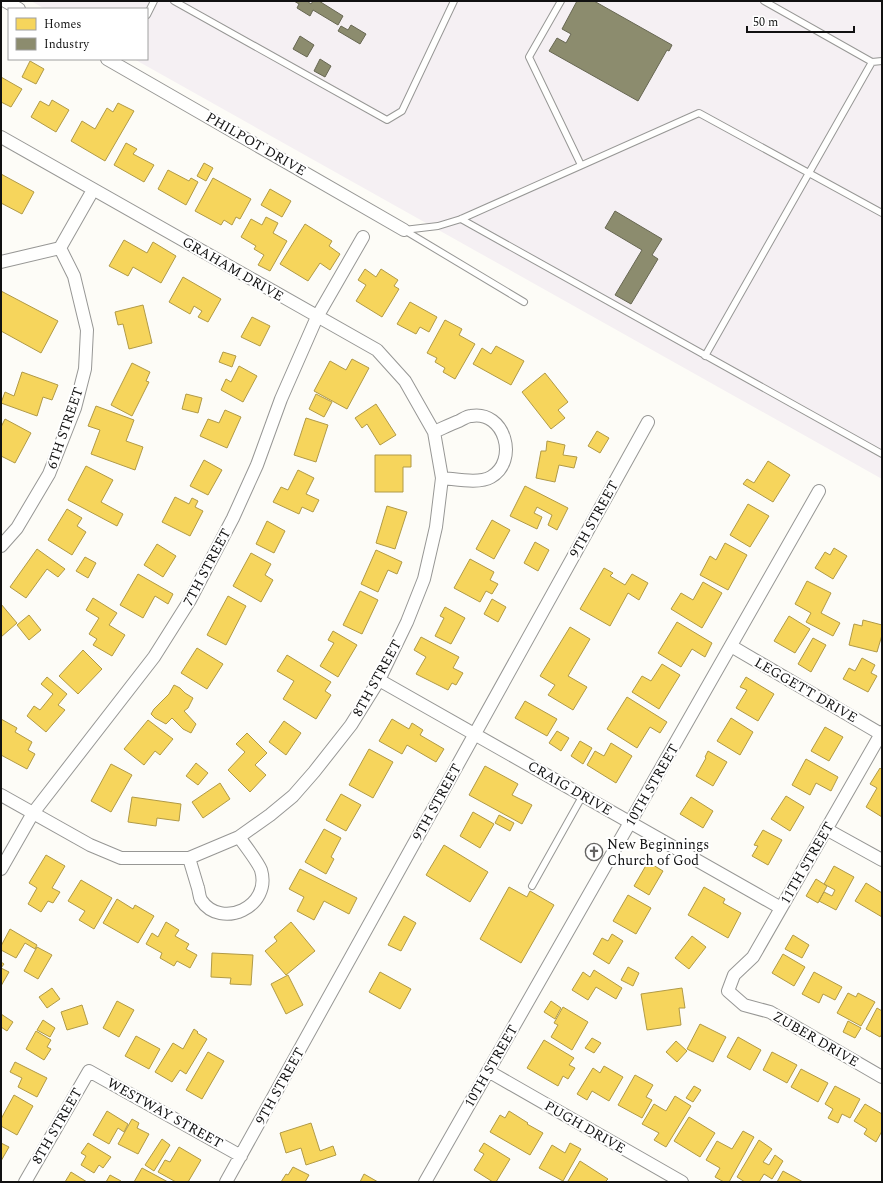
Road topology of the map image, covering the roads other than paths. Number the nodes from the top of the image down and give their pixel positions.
1 (5, 1) edge
2 (154, 1) edge
3 (174, 1) edge
4 (454, 1) edge
5 (561, 1) edge
6 (764, 1) edge
7 (17, 8) edge
8 (148, 13) edge
9 (111, 60) edge
10 (882, 61) edge
11 (872, 62) junction
12 (122, 63) edge
13 (1, 138) edge
14 (581, 165) junction
15 (809, 173) junction
16 (93, 190) junction
17 (882, 213) edge
18 (461, 219) junction
19 (404, 230) junction
20 (363, 237) dead end
21 (60, 248) junction
22 (1, 262) edge
23 (524, 302) dead end
24 (317, 317) junction
25 (705, 356) junction
26 (648, 422) dead end
27 (434, 432) junction
28 (882, 454) edge
29 (442, 478) junction
30 (819, 491) dead end
31 (1, 546) edge
32 (731, 646) junction
33 (379, 680) junction
34 (882, 733) edge
35 (475, 734) junction
36 (1, 794) edge
37 (583, 796) junction
38 (33, 813) junction
39 (630, 823) junction
40 (826, 829) junction
41 (239, 836) junction
42 (189, 858) junction
43 (882, 860) edge
44 (1, 869) edge
45 (532, 886) dead end
46 (781, 908) junction
47 (728, 991) joint
48 (90, 1070) joint
49 (488, 1071) junction
50 (882, 1077) edge
51 (241, 1156) junction
52 (25, 1182) edge
53 (226, 1182) edge
54 (425, 1182) edge
55 (682, 1182) edge

1 - 7 street
2 - 8 lane
3 - 4 lane
5 - 14 lane
6 - 11 lane
9 - 12 street, PHILPOT DRIVE
10 - 11 lane
11 - 15 lane
12 - 19 street, PHILPOT DRIVE
13 - 16 street, GRAHAM DRIVE
14 - 15 lane
14 - 18 lane
15 - 17 lane
15 - 25 lane
16 - 21 street
16 - 24 street, GRAHAM DRIVE
18 - 19 lane
18 - 25 lane
19 - 23 lane
20 - 24 street, 7TH STREET
21 - 22 street
21 - 31 street, 6TH STREET
24 - 27 street, GRAHAM DRIVE
24 - 38 street, 7TH STREET
25 - 28 lane
26 - 35 street, 9TH STREET
27 - 29 street, 8TH STREET
27 - 29 street
29 - 33 street, 8TH STREET
30 - 32 street, 10TH STREET
32 - 34 street, LEGGETT DRIVE
32 - 39 street, 10TH STREET
33 - 35 street, CRAIG DRIVE
33 - 41 street, 8TH STREET
34 - 40 street, 11TH STREET
35 - 37 street, CRAIG DRIVE
35 - 51 street, 9TH STREET
36 - 38 street
37 - 39 street, CRAIG DRIVE
37 - 45 lane
38 - 42 street
38 - 44 street, 7TH STREET
39 - 46 street, CRAIG DRIVE
39 - 49 street, 10TH STREET
40 - 43 street
40 - 46 street, 11TH STREET
41 - 42 street, 8TH STREET
41 - 42 street
46 - 47 street, 11TH STREET
47 - 50 street, ZUBER DRIVE
48 - 51 street, WESTWAY STREET
48 - 52 street, 8TH STREET
49 - 54 street, 10TH STREET
49 - 55 street, PUGH DRIVE
51 - 53 street, 9TH STREET

